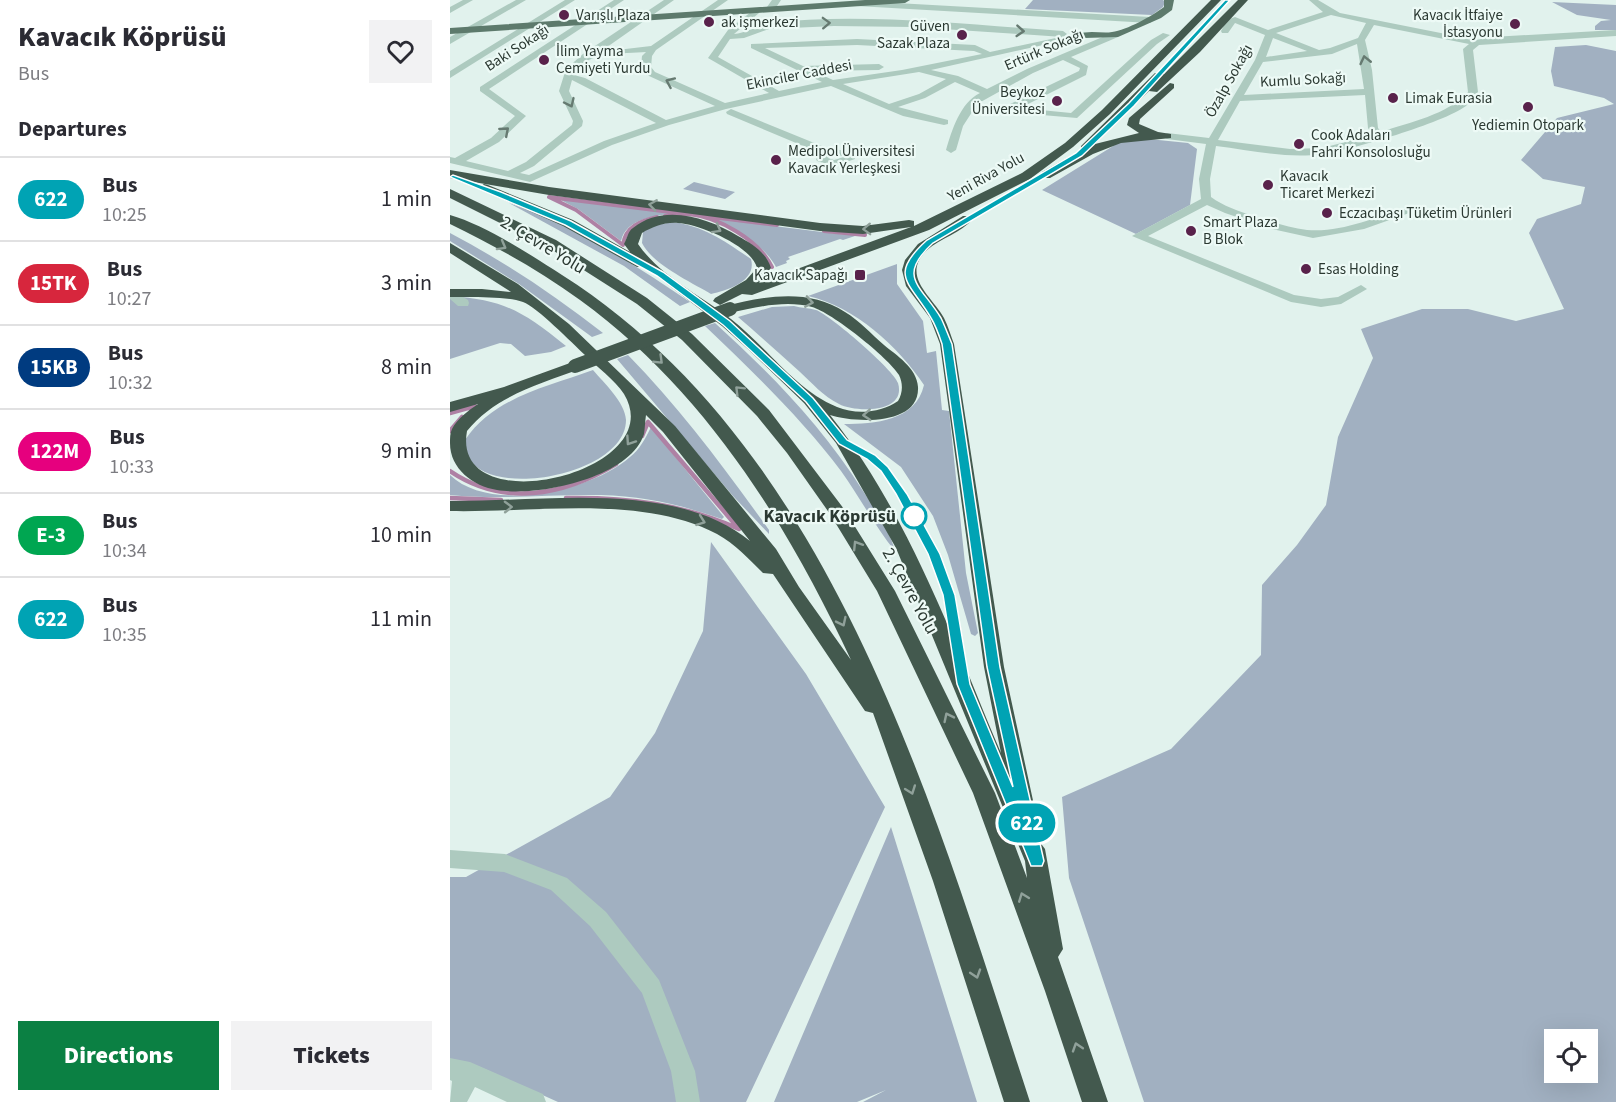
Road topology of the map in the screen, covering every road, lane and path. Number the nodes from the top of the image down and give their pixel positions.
1 (469, 0) edge
2 (522, 0) edge
3 (571, 0) edge
4 (620, 0) edge
5 (670, 0) edge
6 (724, 0) edge
7 (905, 0) edge
8 (1027, 0) edge
9 (1169, 0) edge
10 (1216, 0) edge
11 (1227, 0) edge
12 (1243, 0) edge
13 (1313, 0) edge
14 (860, 3) junction
15 (778, 5) edge
16 (450, 10) edge
17 (756, 11) junction
18 (1015, 12) junction
19 (1331, 12) junction
20 (700, 15) junction
21 (639, 18) junction
22 (1150, 20) junction
23 (585, 22) junction
24 (1371, 23) junction
25 (528, 26) junction
26 (996, 29) junction
27 (469, 30) junction
28 (450, 31) edge
29 (1225, 31) dead end
30 (1170, 32) joint
31 (1616, 33) edge
32 (1585, 34) junction
33 (1084, 35) junction
34 (1115, 35) junction
35 (1270, 35) junction
36 (727, 37) junction
37 (1360, 40) junction
38 (450, 41) edge
39 (1608, 43) dead end
40 (1468, 44) junction
41 (754, 46) junction
42 (653, 48) junction
43 (1196, 50) junction
44 (1319, 53) junction
45 (992, 54) junction
46 (585, 57) junction
47 (1065, 57) junction
48 (1260, 60) junction
49 (799, 69) junction
50 (918, 69) junction
51 (450, 75) edge
52 (568, 76) junction
53 (955, 78) junction
54 (832, 83) junction
55 (986, 92) junction
56 (1370, 92) junction
57 (777, 94) junction
58 (1238, 98) junction
59 (1132, 104) junction
60 (972, 106) junction
61 (888, 107) junction
62 (727, 109) junction
63 (1007, 110) junction
64 (944, 122) dead end
65 (665, 123) junction
66 (1086, 130) junction
67 (1167, 136) junction
68 (1379, 136) junction
69 (1212, 142) junction
70 (951, 150) dead end
71 (828, 153) dead end
72 (1079, 154) junction
73 (452, 168) edge
74 (508, 175) junction
75 (450, 193) edge
76 (1207, 200) junction
77 (1406, 212) dead end
78 (966, 214) junction
79 (450, 219) edge
80 (450, 247) edge
81 (660, 274) junction
82 (1361, 289) dead end
83 (450, 293) edge
84 (524, 298) junction
85 (463, 303) dead end
86 (725, 305) junction
87 (571, 362) junction
88 (628, 386) junction
89 (509, 390) junction
90 (450, 396) edge
91 (810, 400) junction
92 (450, 407) edge
93 (450, 506) edge
94 (792, 590) junction
95 (891, 735) junction
96 (450, 859) edge
97 (1036, 861) junction
98 (1058, 991) junction
99 (460, 1071) edge
100 (453, 1102) edge
101 (534, 1102) edge
102 (688, 1102) edge
103 (1017, 1102) edge
104 (1095, 1102) edge

1 - 16 street
2 - 27 street
3 - 25 street
4 - 23 street
5 - 21 street
6 - 20 street
7 - 14 main road
8 - 18 street
9 - 22 main road, Ertürk Sokağı
10 - 66 highway, Yeni Riva Yolu
11 - 59 highway
12 - 43 highway
13 - 19 street
14 - 15 main road
14 - 18 street
15 - 17 main road
17 - 20 main road
17 - 36 street
18 - 22 street
18 - 26 street
19 - 24 street
19 - 35 street
20 - 21 main road
20 - 42 street
21 - 23 main road
21 - 46 street
22 - 34 main road, Ertürk Sokağı
23 - 25 main road
73 -> 23 street, Baki Sokağı
24 - 37 street
24 - 40 street
25 - 27 main road
25 - 51 street
26 -> 33 street
36 -> 26 street
27 - 28 main road
27 - 38 street
29 - 35 street
30 - 63 street
30 - 66 highway
31 - 32 street
32 - 39 street
32 - 40 street
33 - 34 main road
33 - 45 street, Ekinciler Caddesi
34 - 47 street, Ertürk Sokağı
35 - 44 street
35 - 48 street, Özalp Sokağı
36 - 41 street
36 - 57 street
37 - 44 street
56 -> 37 street
40 - 68 street
41 - 45 street
41 - 49 street
42 - 46 street
62 -> 42 street
43 - 59 highway
43 - 67 highway
44 - 48 street
45 - 50 street, Ekinciler Caddesi
46 - 52 street
47 - 55 street, Ertürk Sokağı
47 - 63 street
48 - 58 street, Özalp Sokağı
49 - 50 street
49 - 54 street
50 - 53 street
50 - 54 street, Ekinciler Caddesi
52 - 65 street
52 -> 74 street
53 - 55 street
53 - 61 street
54 - 57 street, Ekinciler Caddesi
54 - 61 street
55 - 60 street, Ertürk Sokağı
56 - 58 street, Kumlu Sokağı
56 - 68 street
57 - 62 street, Ekinciler Caddesi
58 - 69 street, Özalp Sokağı
59 - 72 highway
60 - 63 street
60 - 70 street, Ertürk Sokağı
61 - 64 street
62 - 65 street, Ekinciler Caddesi
62 - 71 street
65 - 74 street, Ekinciler Caddesi
66 - 78 highway, Yeni Riva Yolu
67 - 69 street
67 - 72 highway
68 - 69 street
69 - 76 street, Özalp Sokağı
72 - 78 highway, Yeni Riva Yolu
73 - 74 street
78 -> 73 highway
73 - 81 highway
98 -> 75 highway, 2. Çevre Yolu
76 - 77 street
76 - 82 street
78 - 86 highway, Yeni Riva Yolu
78 - 86 highway, Yeni Riva Yolu
78 - 97 highway
79 -> 95 highway, 2. Çevre Yolu
80 - 84 highway
81 -> 86 highway
81 - 91 highway
83 - 84 highway
83 - 85 street
84 - 88 highway
86 - 87 highway, bridge
86 -> 91 highway
87 - 89 highway
87 - 90 highway
88 -> 89 highway
88 - 94 highway
89 - 92 highway
91 - 97 highway
93 -> 94 highway
94 - 95 highway
95 -> 103 highway, 2. Çevre Yolu
96 - 102 street
97 - 98 highway
104 -> 98 highway, 2. Çevre Yolu
99 - 100 street
99 - 101 street

